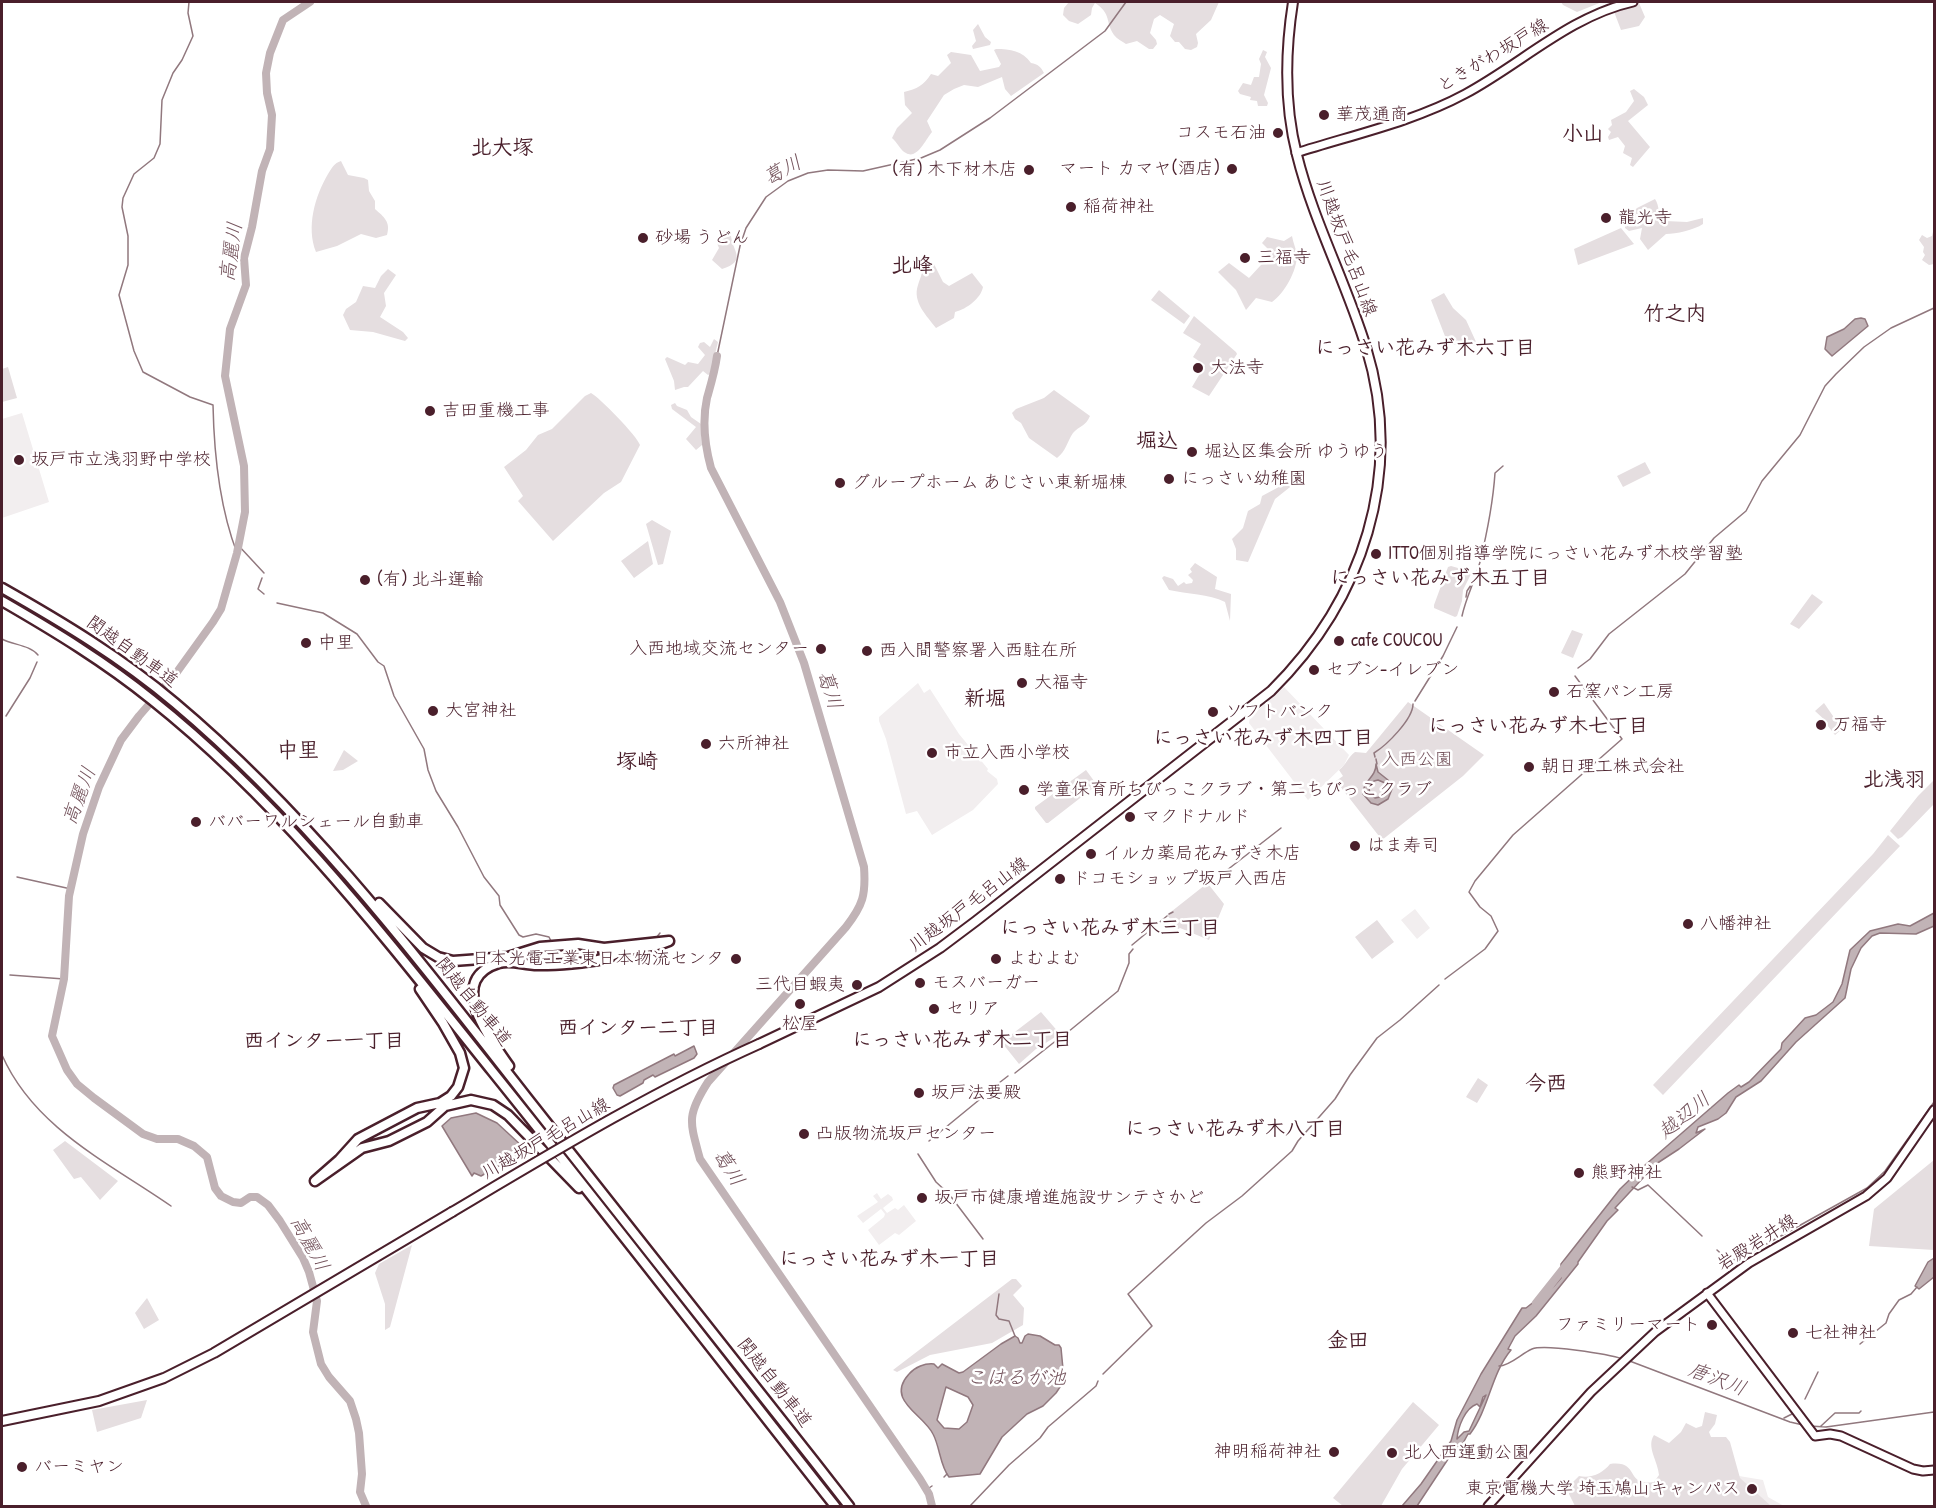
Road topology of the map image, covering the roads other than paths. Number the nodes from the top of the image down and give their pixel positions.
1 (1293, 2) edge
2 (1633, 2) edge
3 (1296, 153) junction
4 (2, 588) edge
5 (2, 601) edge
6 (331, 855) junction
7 (389, 943) junction
8 (1935, 1110) edge
9 (555, 1132) junction
10 (622, 1234) junction
11 (1707, 1293) junction
12 (2, 1421) edge
13 (1935, 1470) edge
14 (835, 1506) edge
15 (849, 1506) edge
16 (1488, 1506) edge

1 - 3 main road, 川越坂戸毛呂山線
2 - 3 main road, ときがわ坂戸線
3 - 12 main road, 川越坂戸毛呂山線, bridge
4 - 6 highway, 関越自動車道
5 - 7 highway, 関越自動車道
6 - 9 highway, 関越自動車道
6 - 9 highway
7 - 10 highway, 関越自動車道
7 - 10 highway
8 - 11 main road, 岩殿岩井線
9 - 15 highway, 関越自動車道
10 - 14 highway, 関越自動車道
11 - 13 main road, 岩殿岩井線
11 - 16 main road

